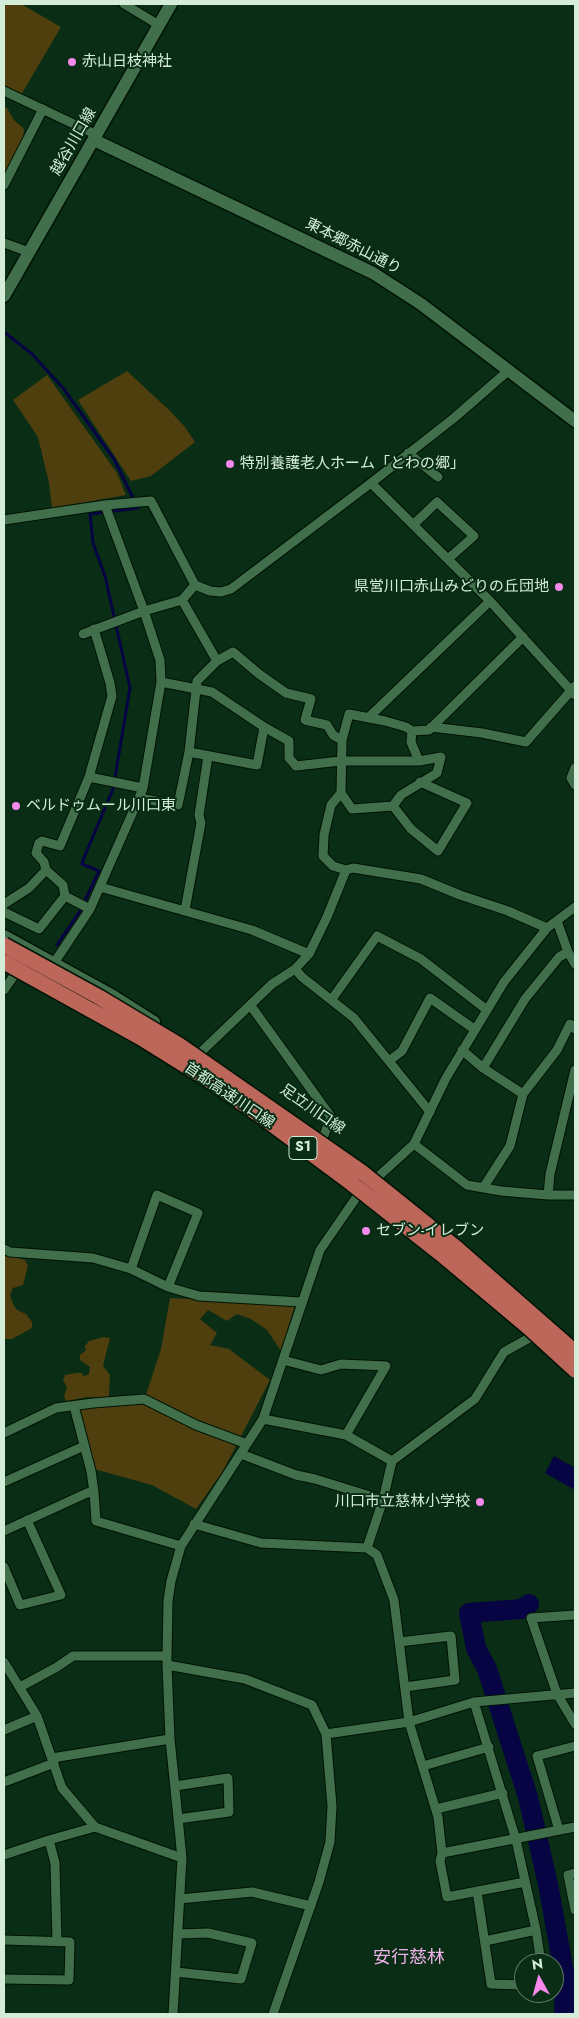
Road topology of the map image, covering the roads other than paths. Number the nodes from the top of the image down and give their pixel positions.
1 (124, 4) edge
2 (171, 4) edge
3 (159, 25) junction
4 (4, 91) edge
5 (43, 109) junction
6 (96, 137) junction
7 (4, 185) edge
8 (4, 244) edge
9 (29, 252) junction
10 (4, 296) edge
11 (509, 370) junction
12 (575, 421) edge
13 (408, 453) junction
14 (438, 477) dead end
15 (371, 483) junction
16 (105, 505) junction
17 (4, 520) edge
18 (413, 525) junction
19 (448, 559) junction
20 (195, 585) junction
21 (182, 600) junction
22 (490, 601) junction
23 (144, 611) junction
24 (94, 629) junction
25 (83, 634) dead end
26 (523, 637) junction
27 (217, 660) junction
28 (161, 682) junction
29 (195, 688) junction
30 (574, 690) edge
31 (368, 718) junction
32 (264, 727) junction
33 (431, 727) junction
34 (412, 731) junction
35 (342, 740) junction
36 (189, 752) junction
37 (208, 756) junction
38 (340, 761) junction
39 (419, 761) junction
40 (575, 768) edge
41 (89, 777) junction
42 (420, 782) junction
43 (575, 785) edge
44 (143, 788) junction
45 (340, 793) junction
46 (139, 798) junction
47 (393, 806) junction
48 (46, 870) junction
49 (346, 870) junction
50 (100, 887) junction
51 (65, 896) junction
52 (4, 904) edge
53 (575, 907) edge
54 (90, 909) junction
55 (185, 910) junction
56 (4, 912) edge
57 (557, 921) junction
58 (547, 928) junction
59 (4, 936) edge
60 (4, 945) edge
61 (568, 952) junction
62 (309, 954) junction
63 (4, 962) edge
64 (54, 963) junction
65 (575, 964) edge
66 (295, 969) junction
67 (9, 972) edge
68 (4, 990) edge
69 (332, 999) junction
70 (251, 1006) junction
71 (487, 1010) junction
72 (575, 1028) edge
73 (474, 1029) junction
74 (462, 1050) junction
75 (201, 1052) junction
76 (389, 1061) junction
77 (484, 1068) junction
78 (575, 1070) edge
79 (523, 1094) junction
80 (430, 1112) junction
81 (324, 1138) junction
82 (414, 1144) junction
83 (376, 1178) junction
84 (483, 1188) junction
85 (358, 1195) junction
86 (575, 1195) edge
87 (548, 1196) junction
88 (4, 1249) edge
89 (131, 1269) junction
90 (168, 1287) junction
91 (301, 1302) junction
92 (531, 1337) junction
93 (575, 1346) edge
94 (575, 1352) edge
95 (283, 1360) junction
96 (575, 1370) edge
97 (575, 1378) edge
98 (74, 1406) junction
99 (262, 1419) junction
100 (4, 1433) edge
101 (346, 1435) junction
102 (247, 1444) junction
103 (84, 1446) junction
104 (241, 1454) junction
105 (392, 1461) junction
106 (4, 1482) edge
107 (94, 1492) junction
108 (383, 1500) junction
109 (27, 1520) junction
110 (194, 1524) junction
111 (4, 1530) edge
112 (181, 1546) junction
113 (367, 1548) junction
114 (4, 1568) edge
115 (575, 1615) edge
116 (399, 1642) junction
117 (167, 1661) junction
118 (4, 1662) edge
119 (20, 1687) junction
120 (405, 1687) junction
121 (575, 1693) edge
122 (557, 1694) junction
123 (474, 1702) junction
124 (37, 1716) junction
125 (409, 1722) junction
126 (575, 1724) edge
127 (4, 1730) edge
128 (326, 1734) junction
129 (170, 1740) junction
130 (575, 1746) edge
131 (489, 1747) junction
132 (53, 1760) junction
133 (423, 1766) junction
134 (4, 1782) edge
135 (176, 1786) junction
136 (503, 1793) junction
137 (436, 1809) junction
138 (178, 1819) junction
139 (95, 1827) junction
140 (575, 1827) edge
141 (559, 1830) junction
142 (49, 1840) junction
143 (516, 1840) junction
144 (442, 1853) junction
145 (4, 1856) edge
146 (182, 1858) junction
147 (575, 1873) edge
148 (525, 1882) junction
149 (477, 1891) junction
150 (180, 1899) junction
151 (310, 1906) junction
152 (575, 1910) edge
153 (536, 1930) junction
154 (178, 1934) junction
155 (4, 1940) edge
156 (485, 1941) junction
157 (57, 1942) junction
158 (539, 1953) edge
159 (176, 1972) junction
160 (4, 1978) edge
161 (514, 1985) edge
162 (175, 2004) junction
163 (173, 2014) edge
164 (178, 2014) edge
165 (273, 2014) edge

1 - 3 street
2 - 3 main road, 越谷川口線
3 - 6 main road, 越谷川口線
4 - 5 street
5 - 6 street
5 - 7 street
6 - 9 main road, 越谷川口線
6 - 11 main road, 東本郷赤山通り
8 - 9 street
9 - 10 main road, 越谷川口線
11 - 12 main road, 東本郷赤山通り
11 - 13 street
13 - 14 street
13 - 15 street
15 - 18 street
15 - 20 street
16 - 17 street
16 - 20 street
16 - 23 street
18 - 19 street
18 - 19 street
19 - 22 street
20 - 21 street
21 - 23 street
21 - 27 street
22 - 26 street
22 - 31 street
23 - 24 street
23 - 28 street
24 - 25 street
24 - 41 street
26 - 30 street
26 - 33 street
27 - 29 street
27 - 35 street
28 - 29 street
28 - 44 street
29 - 32 street
29 - 36 street
30 - 33 street
31 - 34 street
31 - 35 street
32 - 37 street
32 - 38 street
33 - 34 street
34 - 39 street
35 - 38 street
36 - 37 street
36 - 46 street
37 - 55 street
38 - 39 street
38 - 45 street
39 - 42 street
40 - 43 street
41 - 44 street
41 - 48 street
42 - 47 street
42 - 47 street
44 - 46 street
45 - 47 street
45 - 49 street
46 - 50 street
48 - 51 street
48 - 52 street
49 - 58 street
49 - 62 street
50 - 54 street
50 - 55 street
51 - 54 street
51 - 56 street
53 - 57 street
54 - 64 street
55 - 62 street
57 - 58 street
57 - 61 street
58 - 71 street
59 - 64 main road, 足立川口線
60 - 94 highway, 首都高速川口線 / S1, bridge
61 - 65 street
61 - 77 street
62 - 66 street
63 - 96 highway, 首都高速川口線 / S1, bridge
64 - 75 main road, 足立川口線
66 - 69 street
66 - 70 street
67 - 68 street
67 - 85 main road
69 - 71 street
69 - 76 street
70 - 75 street
70 - 81 street
71 - 73 street
72 - 79 street
73 - 74 street
73 - 76 street
74 - 77 street
74 - 80 street
75 - 81 main road, 足立川口線
76 - 80 street
77 - 79 street
78 - 87 street
79 - 84 street
80 - 82 street
81 - 83 main road, 足立川口線
82 - 83 street
82 - 84 street
83 - 85 street
83 - 93 main road, 足立川口線
84 - 87 street
85 - 91 street
85 - 92 main road
86 - 87 street
88 - 89 street
89 - 90 street
89 - 90 street
90 - 91 street
91 - 95 street
92 - 97 main road
92 - 105 street
95 - 99 street
95 - 101 street
98 - 100 street
98 - 102 street
98 - 103 street
99 - 101 street
99 - 102 street
101 - 105 street
102 - 104 street
103 - 106 street
103 - 107 street
104 - 108 street
104 - 110 street
105 - 108 street
107 - 109 street
107 - 112 street
108 - 113 street
109 - 111 street
109 - 114 street
110 - 112 street
110 - 113 street
112 - 117 street
113 - 116 street
115 - 122 street
116 - 120 street
116 - 120 street
117 - 119 street
117 - 128 street
117 - 129 street
118 - 119 street
119 - 124 street
120 - 125 street
121 - 122 street
122 - 123 street
122 - 126 street
123 - 125 street
123 - 131 street
124 - 127 street
124 - 132 street
125 - 128 street
125 - 133 street
128 - 151 street
129 - 132 street
129 - 135 street
130 - 141 street
131 - 133 street
131 - 136 street
132 - 134 street
132 - 139 street
133 - 137 street
135 - 138 street
135 - 138 street
136 - 137 street
136 - 143 street
137 - 144 street
138 - 146 street
139 - 142 street
139 - 146 street
140 - 141 street
141 - 143 street
142 - 145 street
142 - 157 street
143 - 144 street
143 - 148 street
144 - 149 street
146 - 150 street
147 - 152 street
148 - 149 street
148 - 153 street
149 - 156 street
150 - 151 street
150 - 154 street
151 - 165 street
153 - 156 street
153 - 158 street
154 - 159 street
154 - 159 street
155 - 157 street
156 - 161 street
157 - 160 street
159 - 162 street
162 - 163 street
162 - 164 street

